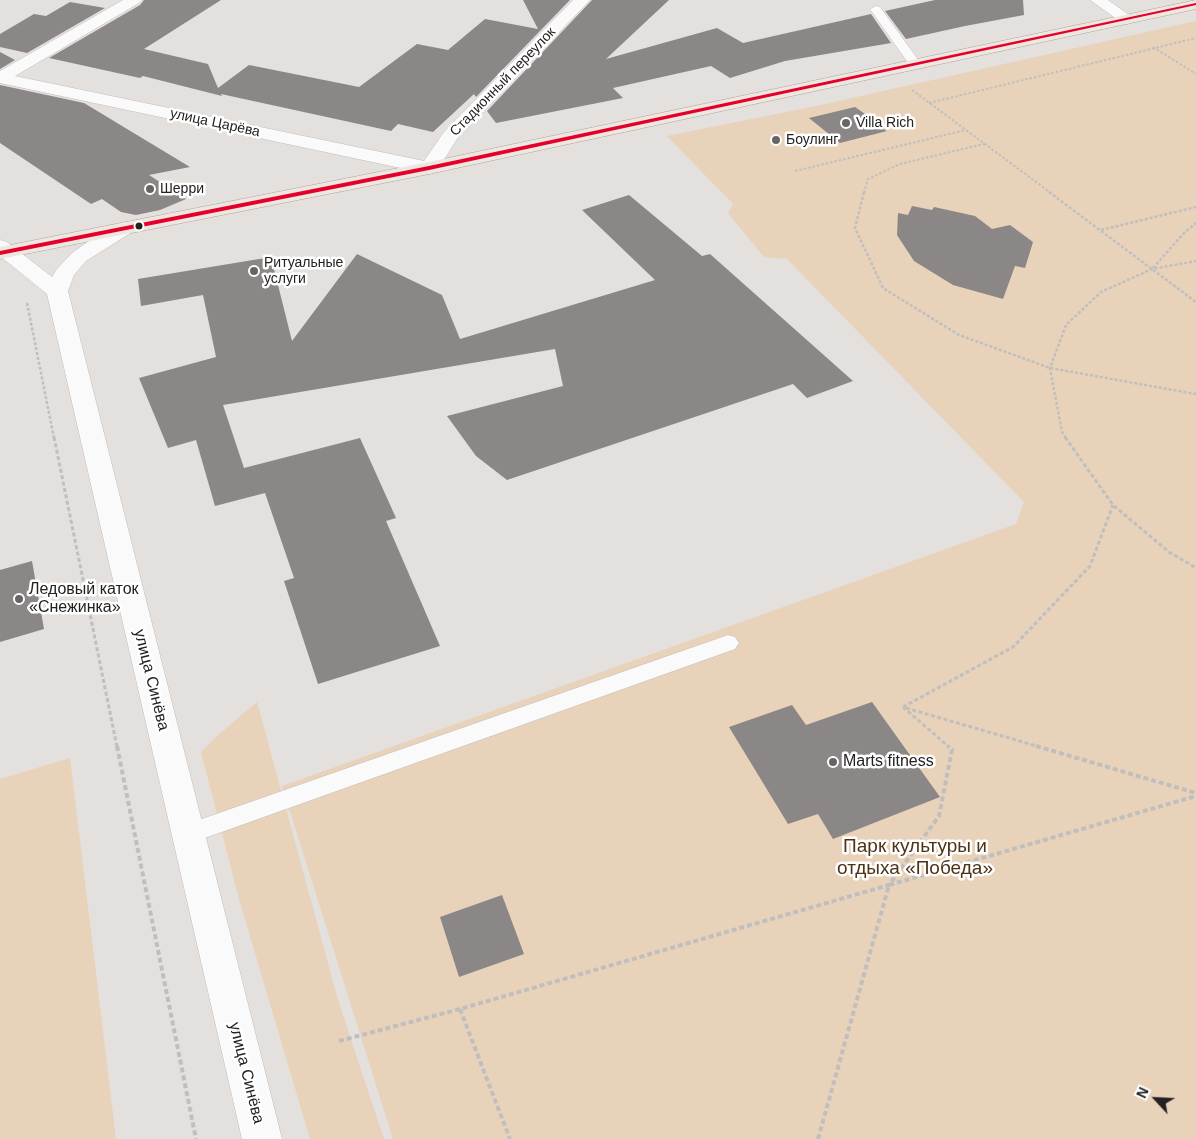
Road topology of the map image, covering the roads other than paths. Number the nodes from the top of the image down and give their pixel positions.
1 (134, 0) edge
2 (582, 0) edge
3 (1098, 0) edge
4 (1196, 4) edge
5 (876, 9) dead end
6 (1127, 19) junction
7 (916, 64) junction
8 (0, 78) edge
9 (430, 168) junction
10 (125, 228) junction
11 (2, 250) edge
12 (57, 291) junction
13 (728, 643) dead end
14 (188, 834) junction
15 (262, 1139) edge

1 - 8 street
2 - 9 street, Стадионный переулок
3 - 6 street
4 - 6 main road, улица Царёва
5 - 7 lane
6 - 7 main road, улица Царёва
7 - 9 main road, улица Царёва
8 - 9 street, улица Царёва
9 - 10 main road, улица Царёва
10 - 11 main road, улица Царёва
10 - 12 street
11 - 12 street
12 - 14 street, улица Синёва
13 - 14 lane
14 - 15 street, улица Синёва

